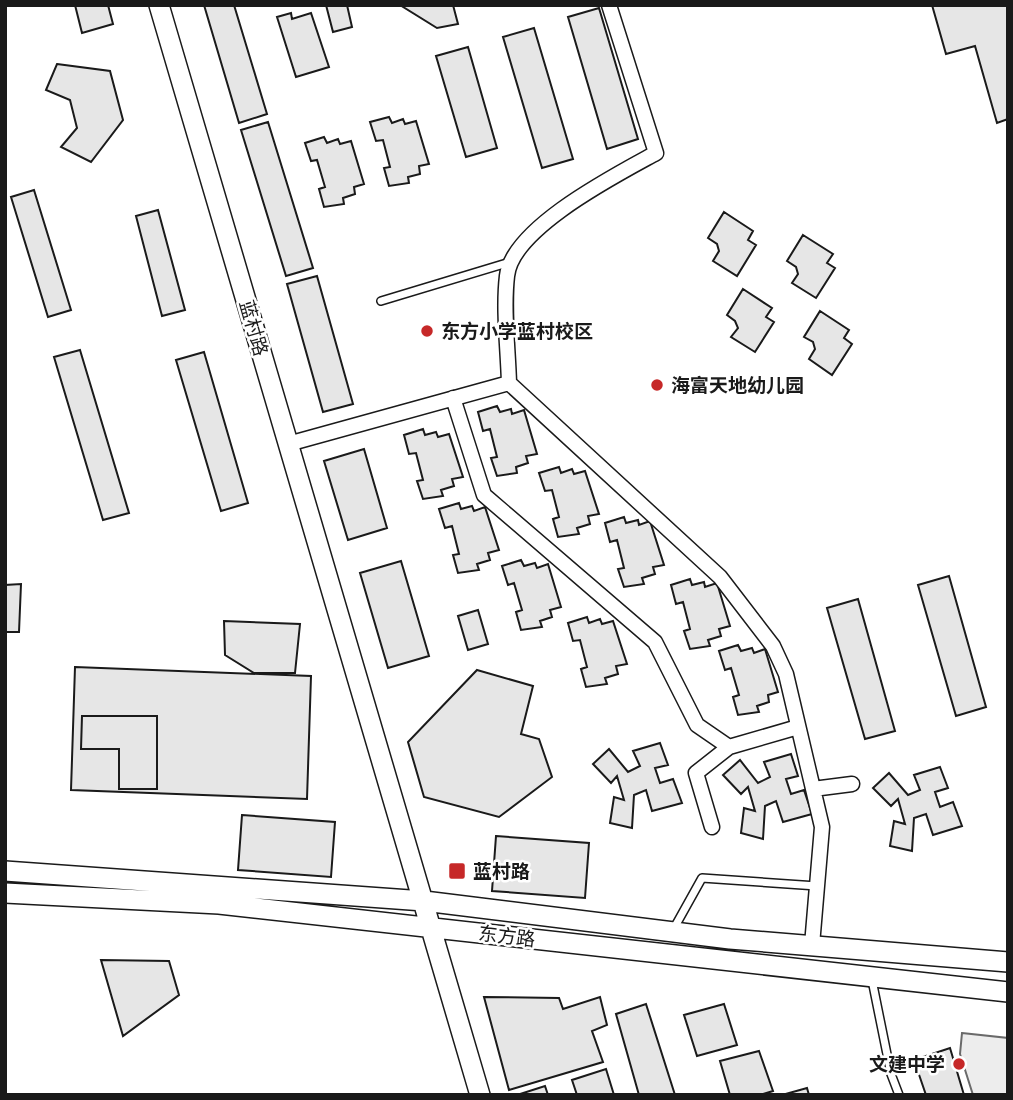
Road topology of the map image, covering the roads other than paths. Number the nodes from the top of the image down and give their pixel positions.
1 (159, 5) edge
2 (608, 5) edge
3 (510, 262) junction
4 (382, 301) dead end
5 (509, 383) junction
6 (453, 398) junction
7 (288, 444) junction
8 (798, 727) junction
9 (729, 747) junction
10 (852, 784) dead end
11 (813, 789) junction
12 (712, 827) dead end
13 (5, 871) edge
14 (817, 886) junction
15 (5, 893) edge
16 (424, 901) junction
17 (431, 927) junction
18 (673, 931) junction
19 (812, 944) junction
20 (1008, 962) edge
21 (872, 976) junction
22 (1008, 992) edge
23 (480, 1095) edge
24 (899, 1095) edge

1 - 7 main road, 蓝村路
2 - 3 street
3 - 4 lane
3 - 5 street
5 - 6 street
5 - 8 street
6 - 7 street
6 - 9 street
7 - 16 main road, 蓝村路
8 - 9 street
8 - 11 street
9 - 12 street
10 - 11 street
11 - 14 street
13 - 16 main road, 东方路
14 - 18 lane
14 - 19 street
15 - 17 main road, 东方路
16 - 17 main road, 蓝村路
16 - 18 main road, 东方路
17 - 21 main road, 东方路
17 - 23 main road, 蓝村路
18 - 19 main road, 东方路
19 - 20 main road, 东方路
21 - 22 main road, 东方路
21 - 24 lane

